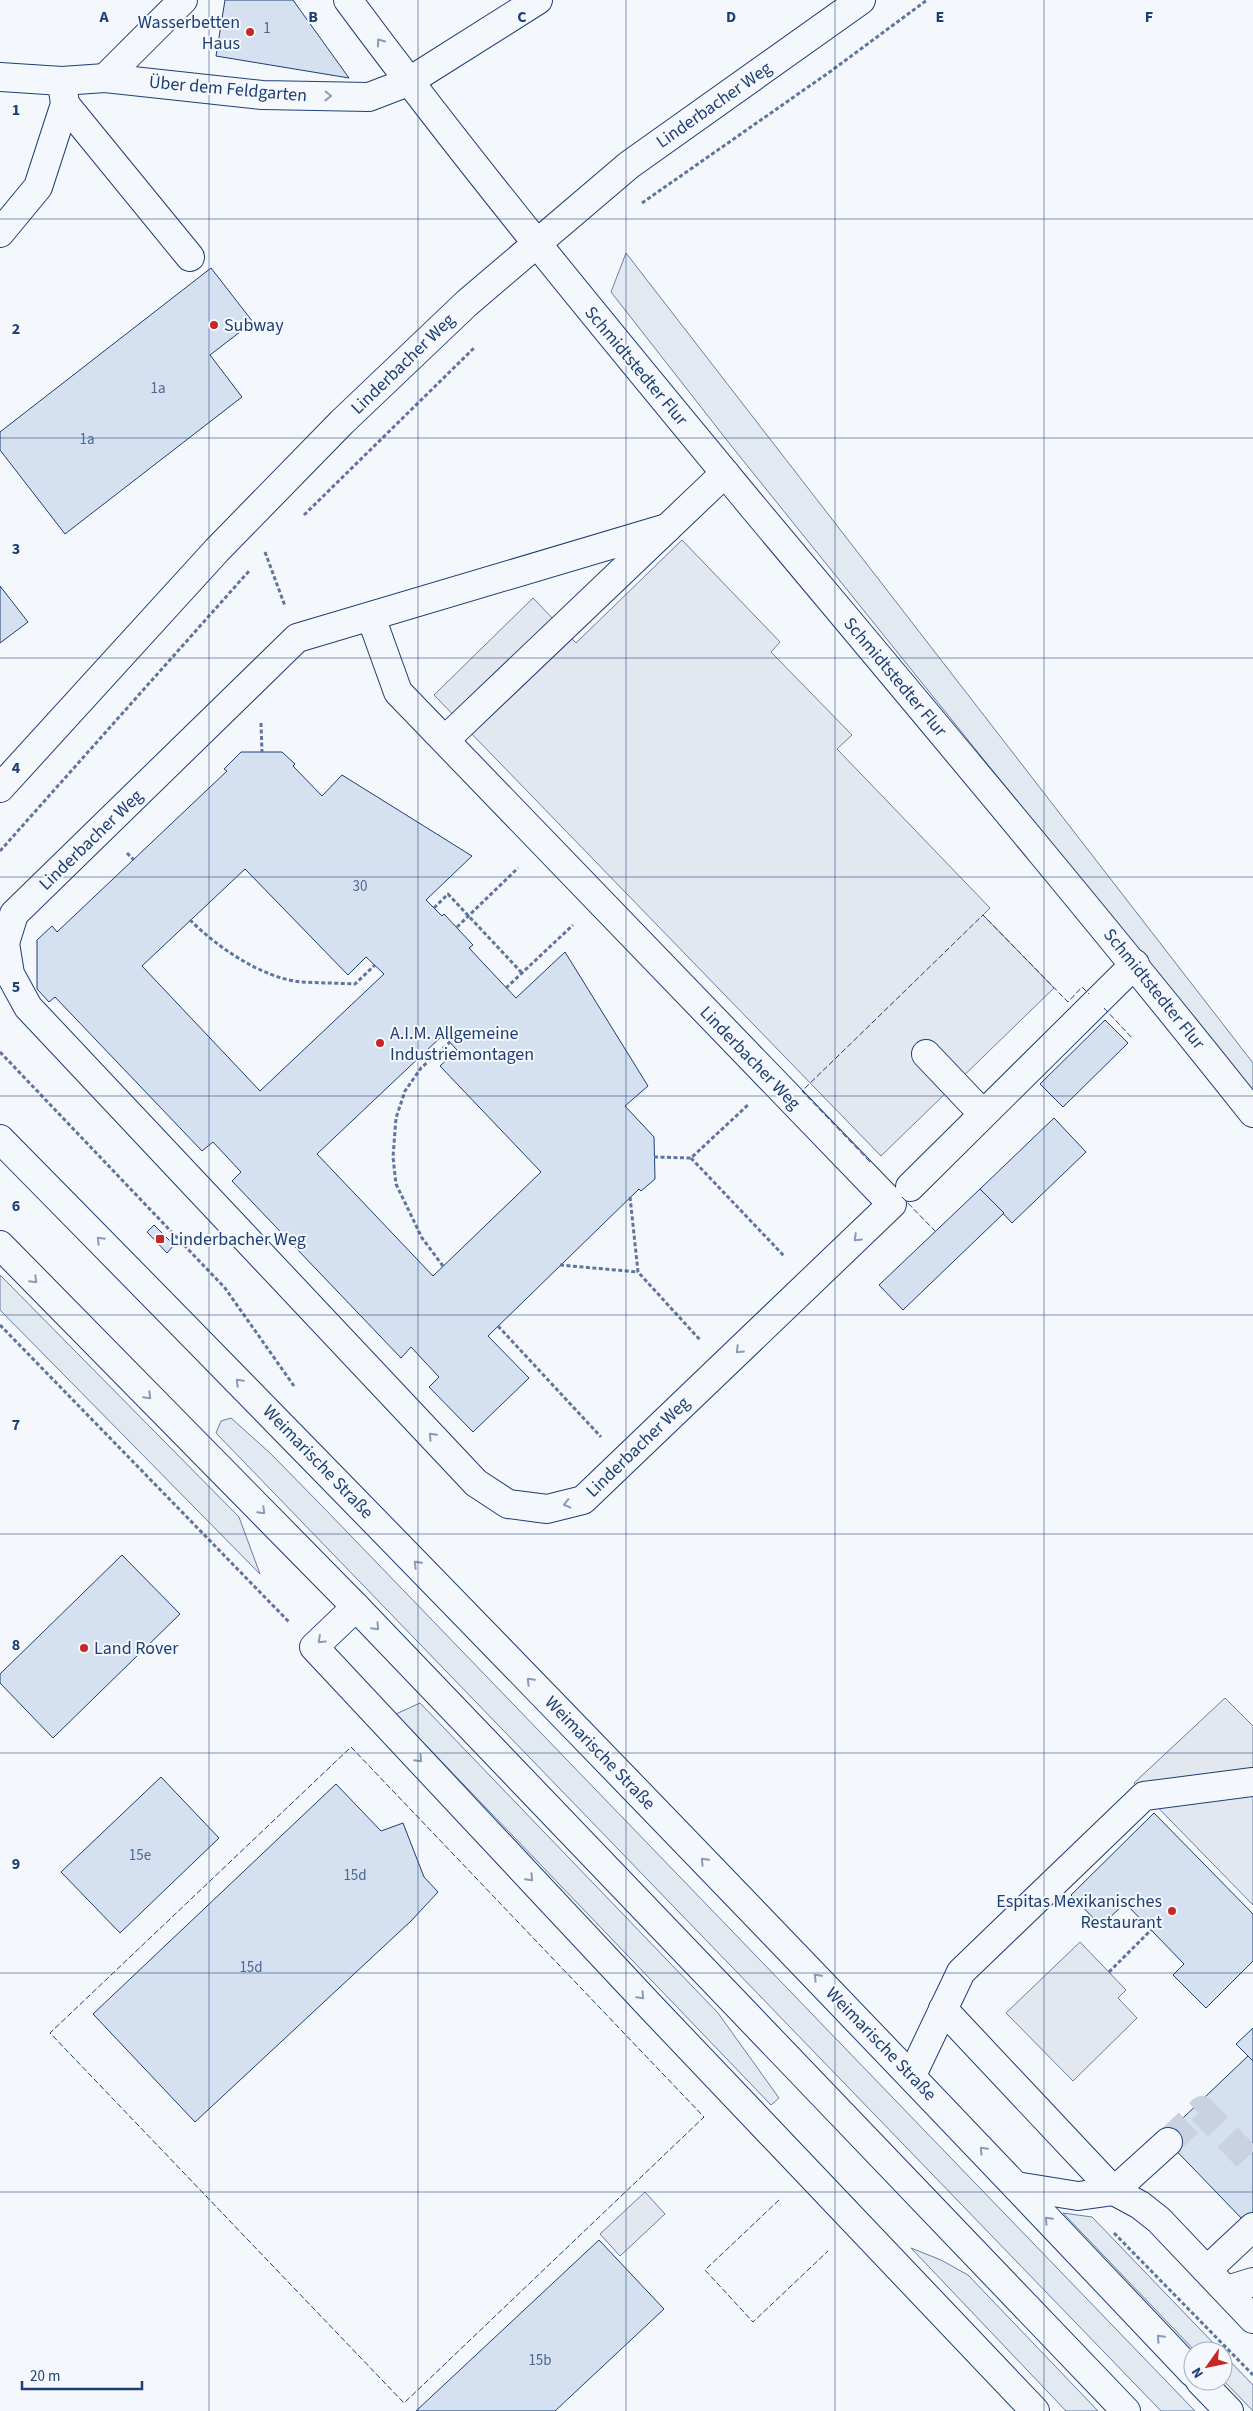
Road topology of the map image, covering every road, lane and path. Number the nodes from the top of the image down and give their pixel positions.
1 (183, 0) edge
2 (348, 0) edge
3 (861, 0) edge
4 (927, 0) edge
5 (530, 2) edge
6 (0, 77) edge
7 (105, 78) junction
8 (408, 82) junction
9 (64, 92) junction
10 (640, 204) dead end
11 (0, 233) edge
12 (535, 244) junction
13 (190, 257) dead end
14 (478, 345) dead end
15 (725, 473) junction
16 (301, 518) dead end
17 (667, 528) junction
18 (272, 546) dead end
19 (265, 552) junction
20 (259, 560) dead end
21 (252, 567) dead end
22 (371, 618) junction
23 (297, 638) junction
24 (445, 740) junction
25 (0, 788) edge
26 (544, 843) junction
27 (0, 851) edge
28 (598, 900) junction
29 (434, 908) dead end
30 (468, 916) junction
31 (190, 920) dead end
32 (456, 927) dead end
33 (1135, 964) junction
34 (375, 965) dead end
35 (522, 973) junction
36 (506, 988) dead end
37 (450, 1042) dead end
38 (0, 1052) edge
39 (926, 1054) dead end
40 (773, 1082) junction
41 (1253, 1113) edge
42 (983, 1114) junction
43 (0, 1139) edge
44 (654, 1157) dead end
45 (691, 1158) junction
46 (901, 1196) junction
47 (630, 1197) dead end
48 (0, 1245) edge
49 (560, 1265) dead end
50 (443, 1266) dead end
51 (638, 1272) junction
52 (810, 1283) junction
53 (0, 1325) edge
54 (498, 1326) dead end
55 (724, 1365) junction
56 (297, 1390) dead end
57 (623, 1461) junction
58 (356, 1607) junction
59 (314, 1647) junction
60 (1253, 1782) edge
61 (1151, 1930) dead end
62 (1109, 1972) dead end
63 (943, 2009) junction
64 (912, 2075) junction
65 (1168, 2142) tunnel mouth
66 (1016, 2186) junction
67 (1114, 2191) junction
68 (1078, 2196) junction
69 (1253, 2227) edge
70 (1207, 2270) junction
71 (1253, 2282) edge
72 (1227, 2290) junction
73 (1253, 2319) edge
74 (1183, 2362) edge
75 (1253, 2375) edge
76 (1210, 2391) edge
77 (1035, 2411) edge
78 (1126, 2411) edge
79 (1229, 2411) edge

1 - 7 main road
8 -> 2 main road
3 - 12 main road, Linderbacher Weg
4 - 10 path
5 - 8 main road, Über dem Feldgarten
6 - 9 main road, Über dem Feldgarten
7 -> 8 main road, Über dem Feldgarten
7 - 9 main road, Über dem Feldgarten
8 - 12 main road
9 - 11 main road
9 - 13 main road
12 - 15 main road, Schmidtstedter Flur
12 - 25 main road, Linderbacher Weg
14 - 16 path
15 - 17 main road, Linderbacher Weg
15 - 33 main road, Schmidtstedter Flur
17 - 22 main road, Linderbacher Weg
17 - 24 main road, Linderbacher Weg
18 - 19 path
19 - 20 path
19 - 23 path
21 - 27 path
22 - 23 main road, Linderbacher Weg
22 - 24 main road, Linderbacher Weg
57 -> 23 main road, Linderbacher Weg
24 - 26 main road, Linderbacher Weg
26 - 28 main road, Linderbacher Weg
26 - 30 path
28 - 35 path
28 - 40 main road, Linderbacher Weg
29 - 30 path
30 - 32 path
30 - 35 path
31 - 34 path
33 - 41 main road, Schmidtstedter Flur
33 - 42 main road
35 - 36 path
37 - 50 path
38 - 56 path
39 - 42 main road
40 - 45 path
40 - 46 main road, Linderbacher Weg
42 - 46 main road
64 -> 43 main road, Weimarische Straße
44 - 45 path
45 - 52 path
46 -> 52 main road, Linderbacher Weg
47 - 51 path
48 -> 58 main road
49 - 51 path
51 - 55 path
52 -> 55 main road, Linderbacher Weg
53 - 59 path
54 - 57 path
55 - 57 main road, Linderbacher Weg
58 -> 59 main road
58 -> 78 main road
59 -> 77 main road
60 - 63 main road
61 - 62 path
63 - 64 main road
63 - 67 main road
66 -> 64 main road, Weimarische Straße
65 - 67 main road
66 - 68 main road
74 -> 66 main road, Weimarische Straße
67 - 68 main road
67 - 70 main road
68 - 75 path
69 - 70 main road
70 - 72 main road
71 - 72 main road
72 - 73 main road
76 - 79 main road

